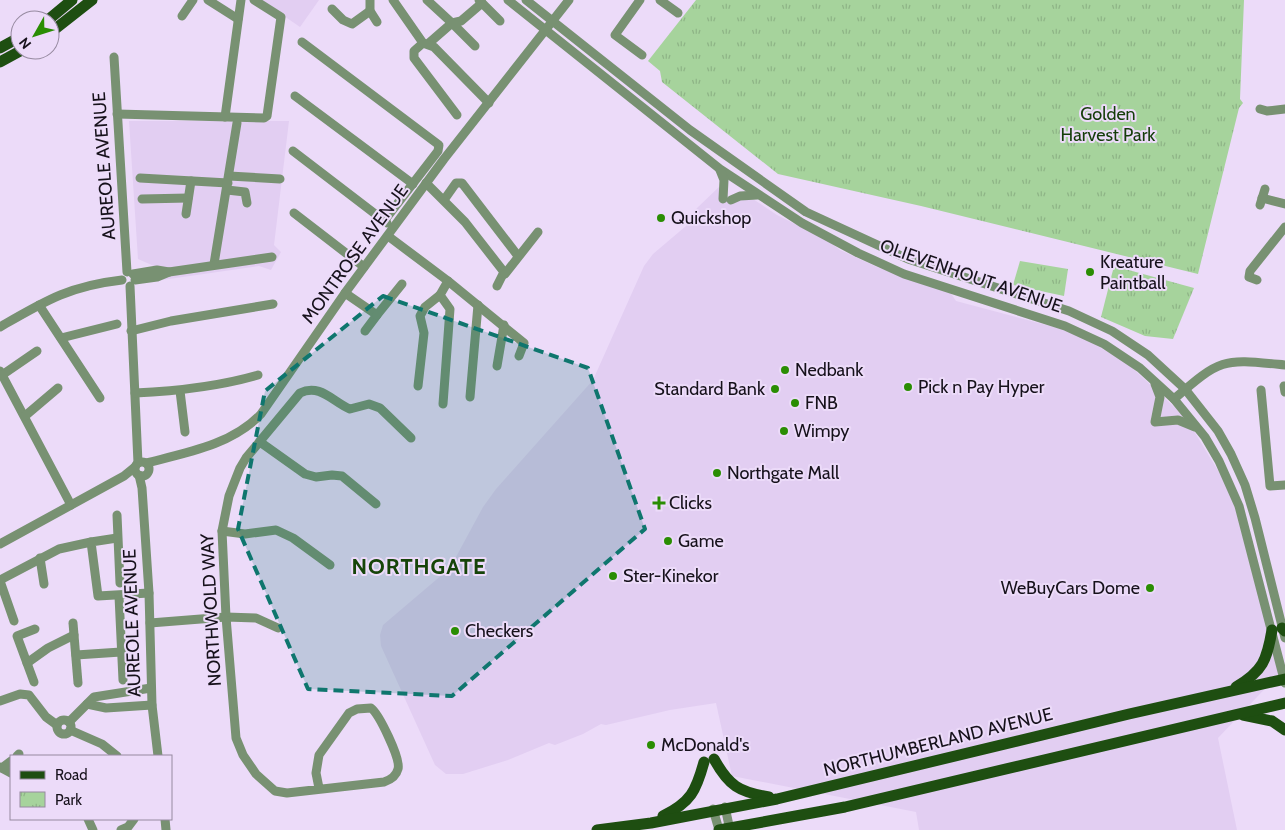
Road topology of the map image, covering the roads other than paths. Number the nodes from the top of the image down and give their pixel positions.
1 (72, 0) edge
2 (92, 0) edge
3 (193, 0) edge
4 (208, 0) edge
5 (241, 0) edge
6 (254, 0) edge
7 (370, 0) edge
8 (393, 0) edge
9 (427, 0) edge
10 (508, 0) edge
11 (526, 0) edge
12 (569, 0) edge
13 (640, 0) edge
14 (660, 0) edge
15 (480, 1) edge
16 (332, 8) dead end
17 (60, 10) edge
18 (370, 11) junction
19 (678, 13) dead end
20 (182, 16) dead end
21 (238, 19) junction
22 (500, 21) dead end
23 (377, 22) dead end
24 (553, 22) junction
25 (452, 23) junction
26 (60, 25) edge
27 (546, 31) junction
28 (302, 42) dead end
29 (426, 43) junction
30 (475, 46) dead end
31 (642, 55) dead end
32 (114, 57) dead end
33 (295, 96) dead end
34 (489, 102) junction
35 (1260, 109) dead end
36 (1285, 109) edge
37 (117, 114) junction
38 (458, 115) dead end
39 (225, 117) junction
40 (237, 123) dead end
41 (292, 152) dead end
42 (720, 169) junction
43 (140, 178) dead end
44 (280, 179) dead end
45 (191, 181) junction
46 (228, 183) junction
47 (426, 183) junction
48 (413, 184) junction
49 (757, 196) junction
50 (1262, 197) dead end
51 (188, 198) junction
52 (142, 199) dead end
53 (444, 200) junction
54 (247, 204) dead end
55 (1285, 204) edge
56 (294, 213) dead end
57 (186, 214) dead end
58 (384, 221) junction
59 (1285, 227) edge
60 (391, 232) junction
61 (538, 232) dead end
62 (518, 256) junction
63 (272, 257) dead end
64 (214, 264) junction
65 (364, 267) junction
66 (505, 274) junction
67 (129, 278) junction
68 (1250, 278) dead end
69 (448, 280) junction
70 (402, 284) dead end
71 (497, 286) dead end
72 (345, 293) junction
73 (440, 295) junction
74 (273, 304) dead end
75 (39, 305) junction
76 (478, 305) junction
77 (377, 315) junction
78 (117, 324) dead end
79 (504, 325) junction
80 (0, 327) edge
81 (131, 331) junction
82 (365, 331) dead end
83 (62, 338) junction
84 (37, 351) dead end
85 (519, 356) dead end
86 (1285, 365) edge
87 (497, 366) dead end
88 (1, 373) edge
89 (258, 375) dead end
90 (1152, 379) junction
91 (418, 386) dead end
92 (1284, 386) edge
93 (58, 388) dead end
94 (1185, 389) junction
95 (1261, 390) dead end
96 (180, 391) junction
97 (1285, 392) edge
98 (135, 393) junction
99 (100, 398) dead end
100 (470, 398) dead end
101 (1174, 399) junction
102 (443, 404) dead end
103 (25, 416) junction
104 (1198, 428) junction
105 (186, 432) dead end
106 (411, 438) dead end
107 (260, 442) junction
108 (141, 469) junction
109 (1285, 485) edge
110 (376, 504) dead end
111 (71, 505) junction
112 (116, 516) dead end
113 (222, 531) junction
114 (118, 538) junction
115 (91, 542) junction
116 (0, 544) edge
117 (40, 558) junction
118 (330, 565) dead end
119 (0, 580) edge
120 (120, 583) dead end
121 (44, 584) dead end
122 (148, 593) junction
123 (119, 596) junction
124 (226, 617) junction
125 (14, 620) dead end
126 (73, 623) dead end
127 (150, 623) junction
128 (278, 628) dead end
129 (35, 630) dead end
130 (1281, 632) edge
131 (74, 635) junction
132 (121, 652) junction
133 (76, 655) junction
134 (27, 663) junction
135 (123, 680) dead end
136 (1285, 680) edge
137 (34, 682) dead end
138 (78, 683) dead end
139 (151, 688) junction
140 (118, 692) junction
141 (1228, 692) junction
142 (0, 701) edge
143 (1285, 703) edge
144 (87, 704) junction
145 (152, 704) junction
146 (120, 707) junction
147 (1238, 714) junction
148 (69, 726) junction
149 (1285, 730) edge
150 (116, 755) edge
151 (158, 755) edge
152 (319, 788) junction
153 (777, 799) junction
154 (719, 808) junction
155 (133, 820) edge
156 (766, 821) junction
157 (651, 823) junction
158 (724, 829) edge
159 (121, 830) edge
160 (597, 830) edge
161 (753, 830) edge

1 - 17 main road
2 - 26 main road
3 - 20 street
4 - 21 street
5 - 21 street
6 - 39 street
7 - 18 street
8 - 29 street
9 - 25 street
10 - 27 street, OLIEVENHOUT AVENUE
11 - 24 street, OLIEVENHOUT AVENUE
12 - 24 street, MONTROSE AVENUE
13 - 31 street
14 - 19 street
15 - 22 street
15 - 25 street
16 - 18 street
18 - 23 street
21 - 39 street
24 - 27 street, MONTROSE AVENUE
24 - 94 street, OLIEVENHOUT AVENUE
25 - 29 street
25 - 30 street
27 - 34 street, MONTROSE AVENUE
27 - 42 street, OLIEVENHOUT AVENUE
28 - 48 street
29 - 34 street
29 - 38 street
32 - 37 street, AUREOLE AVENUE
33 - 48 street
34 - 47 street, MONTROSE AVENUE
35 - 36 street
37 - 39 street
37 - 67 street, AUREOLE AVENUE
40 - 46 street
41 - 58 street
42 - 49 street, OLIEVENHOUT AVENUE
42 - 49 street
43 - 45 street
44 - 46 street
45 - 46 street
45 - 51 street
46 - 54 street
46 - 64 street
47 - 53 street
47 - 60 street, MONTROSE AVENUE
48 - 58 street
49 - 90 street, OLIEVENHOUT AVENUE
50 - 55 street
51 - 52 street
51 - 57 street
53 - 62 street
53 - 66 street
56 - 65 street
58 - 60 street
59 - 68 street
60 - 65 street, MONTROSE AVENUE
60 - 69 street
61 - 62 street
62 - 66 street
63 - 64 street
64 - 67 street
65 - 72 street, MONTROSE AVENUE
66 - 71 street
67 - 75 street
67 - 81 street, AUREOLE AVENUE
69 - 73 street
69 - 76 street
70 - 77 street
72 - 77 street
72 - 108 street, MONTROSE AVENUE
73 - 91 street
73 - 102 street
74 - 81 street
75 - 80 street
75 - 83 street
76 - 79 street
76 - 100 street
77 - 82 street
78 - 83 street
79 - 85 street
79 - 87 street
81 - 98 street, AUREOLE AVENUE
83 - 99 street
84 - 88 street
86 - 94 street
88 - 103 street
89 - 96 street
90 - 101 street, OLIEVENHOUT AVENUE
90 - 104 street
92 - 97 street
93 - 103 street
94 - 101 street
94 - 130 street, OLIEVENHOUT AVENUE
95 - 109 street
96 - 98 street
96 - 105 street
98 - 108 street, AUREOLE AVENUE
101 - 104 street, OLIEVENHOUT AVENUE
103 - 111 street
104 - 130 street, OLIEVENHOUT AVENUE
106 - 107 street, NORTHWOLD WAY
107 - 110 street
107 - 113 street, NORTHWOLD WAY
108 - 111 street, MONTROSE AVENUE
108 - 122 street, AUREOLE AVENUE
111 - 116 street, MONTROSE AVENUE
112 - 114 street
113 - 118 street
113 - 124 street, NORTHWOLD WAY
114 - 115 street
114 - 120 street
115 - 117 street
115 - 123 street
117 - 119 street
117 - 121 street
119 - 125 street
122 - 123 street
122 - 127 street, AUREOLE AVENUE
123 - 132 street
124 - 127 street
124 - 128 street
124 - 152 street, NORTHWOLD WAY
126 - 131 street
127 - 139 street, AUREOLE AVENUE
129 - 134 street
130 - 136 street, OLIEVENHOUT AVENUE
130 - 141 main road
131 - 133 street
131 - 134 street
132 - 133 street
132 - 135 street
133 - 138 street
134 - 137 street
136 - 141 main road, NORTHUMBERLAND AVENUE
139 - 140 street
139 - 145 street, AUREOLE AVENUE
140 - 144 street
140 - 146 street
141 - 153 main road, NORTHUMBERLAND AVENUE
142 - 148 street
143 - 147 main road
144 - 146 street
144 - 148 street
145 - 146 street
145 - 151 street, AUREOLE AVENUE
147 - 149 main road
147 - 156 main road
148 - 150 street
152 - 152 street
153 - 154 main road, NORTHUMBERLAND AVENUE
153 - 157 main road
154 - 157 main road, NORTHUMBERLAND AVENUE
154 - 158 street
155 - 159 street
156 - 158 main road
156 - 161 main road
157 - 160 main road, NORTHUMBERLAND AVENUE

